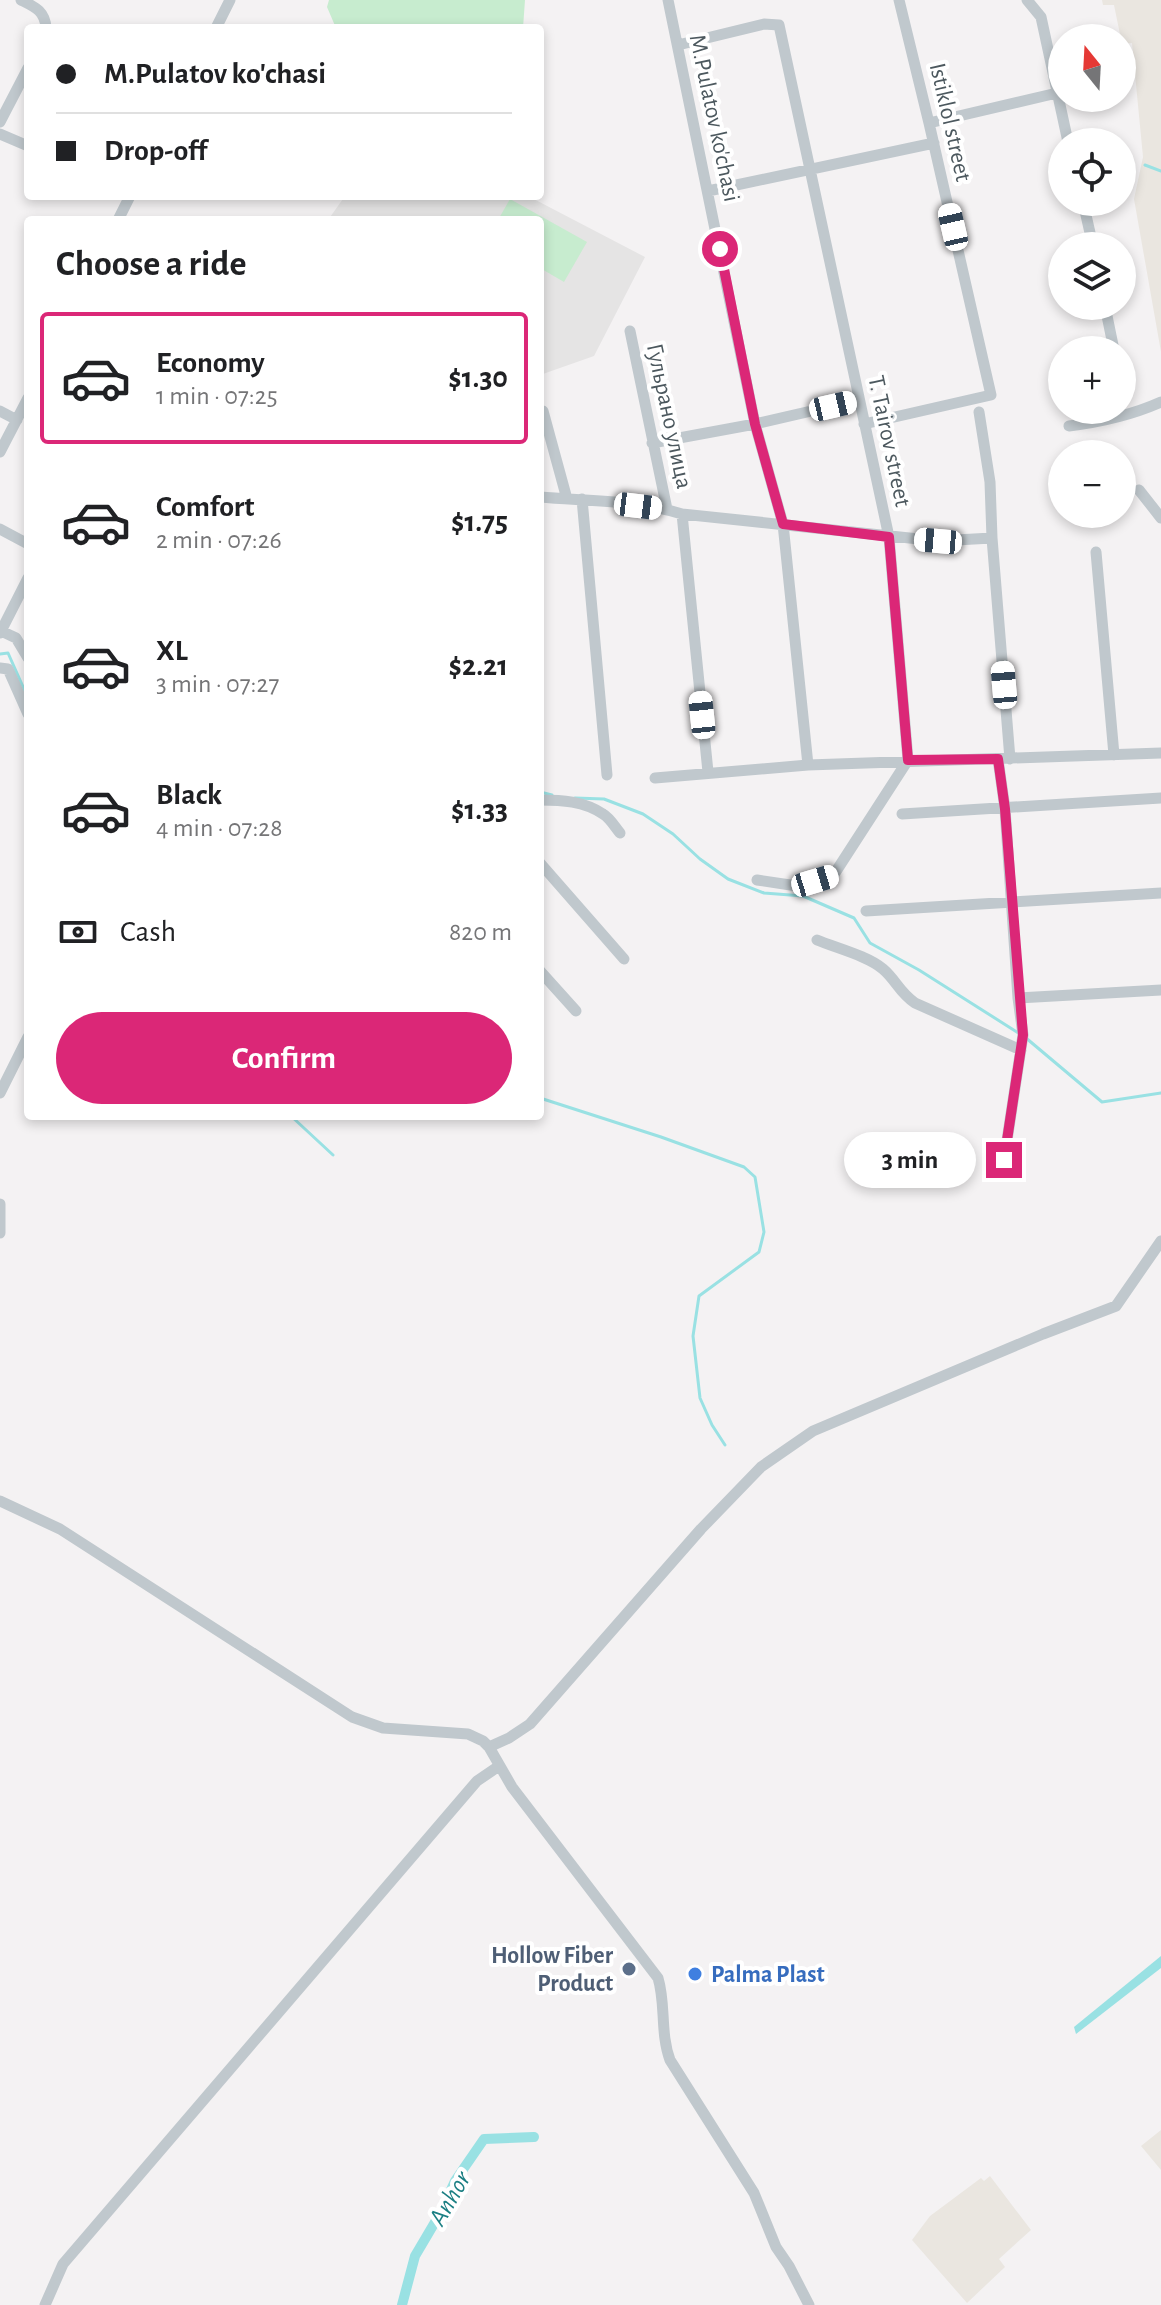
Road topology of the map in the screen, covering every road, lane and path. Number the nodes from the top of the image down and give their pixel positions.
1 (21, 0) edge
2 (230, 0) edge
3 (668, 0) edge
4 (899, 0) edge
5 (1027, 0) edge
6 (46, 24) edge
7 (218, 24) edge
8 (678, 45) junction
9 (1048, 50) edge
10 (24, 76) edge
11 (1048, 95) edge
12 (0, 122) edge
13 (929, 123) junction
14 (0, 134) edge
15 (934, 143) junction
16 (24, 144) edge
17 (810, 169) junction
18 (708, 191) junction
19 (630, 331) dead end
20 (859, 400) junction
21 (1161, 402) edge
22 (24, 409) edge
23 (0, 411) edge
24 (979, 412) dead end
25 (544, 415) edge
26 (17, 420) junction
27 (755, 424) junction
28 (864, 424) junction
29 (1069, 426) dead end
30 (652, 443) junction
31 (0, 452) edge
32 (1139, 490) dead end
33 (544, 497) edge
34 (567, 499) junction
35 (582, 499) junction
36 (667, 509) junction
37 (682, 514) junction
38 (1161, 518) edge
39 (783, 524) junction
40 (0, 529) edge
41 (889, 537) junction
42 (992, 538) junction
43 (24, 542) edge
44 (1096, 552) dead end
45 (24, 586) edge
46 (1, 632) edge
47 (24, 651) edge
48 (0, 668) edge
49 (24, 705) edge
50 (1161, 753) edge
51 (1114, 755) junction
52 (1004, 759) junction
53 (908, 760) junction
54 (808, 765) junction
55 (708, 772) junction
56 (607, 775) dead end
57 (655, 778) dead end
58 (1161, 798) edge
59 (544, 800) edge
60 (1005, 809) junction
61 (902, 814) dead end
62 (620, 833) dead end
63 (544, 868) edge
64 (757, 880) dead end
65 (1161, 893) edge
66 (1011, 901) junction
67 (866, 911) dead end
68 (817, 940) dead end
69 (624, 959) dead end
70 (544, 975) edge
71 (1161, 990) edge
72 (1018, 998) junction
73 (576, 1011) dead end
74 (24, 1045) edge
75 (1021, 1050) junction
76 (0, 1093) edge
77 (1004, 1160) dead end
78 (0, 1204) edge
79 (0, 1233) edge
80 (1161, 1241) edge
81 (0, 1501) edge
82 (489, 1747) junction
83 (499, 1766) junction
84 (45, 2305) edge
85 (809, 2305) edge

1 - 6 street
2 - 7 street
3 - 8 street, M.Pulatov ko'chasi
4 - 13 street, Istiklol street
5 - 9 street
8 - 17 street, T. Tairov street
8 - 18 street, M.Pulatov ko'chasi
10 - 12 street
11 - 13 street
13 - 15 street, Istiklol street
14 - 16 street
15 - 17 street
15 - 28 street, Istiklol street
17 - 18 street
17 - 20 street, T. Tairov street
18 - 27 street, M.Pulatov ko'chasi
19 - 30 street, Гульрано улица
20 - 27 street
20 - 28 street, T. Tairov street
21 - 29 street
22 - 26 street
23 - 26 street
24 - 42 street
25 - 34 street
26 - 31 street
27 - 30 street
27 - 39 street, M.Pulatov ko'chasi
28 - 41 street, T. Tairov street
30 - 36 street, Гульрано улица
32 - 38 street
33 - 34 street
34 - 35 street
35 - 36 street
35 - 56 street
36 - 37 street
37 - 39 street
37 - 55 street
39 - 41 street
39 - 54 street, M.Pulatov ko'chasi
40 - 43 street
41 - 42 street
41 - 53 street, T. Tairov street
42 - 52 street
44 - 51 street
45 - 46 street
46 - 47 street
48 - 49 street
50 - 51 street
51 - 52 street
52 - 53 street
52 - 60 street
53 - 54 street
53 - 64 street
54 - 55 street
55 - 57 street
58 - 60 street
59 - 62 street
60 - 61 street
60 - 66 street
63 - 69 street
65 - 66 street
66 - 67 street
66 - 72 street
68 - 75 street
70 - 73 street
71 - 72 street
72 - 75 street
74 - 76 street
75 - 77 street
78 - 79 street
80 - 82 street
81 - 82 street
82 - 83 street
83 - 84 street
83 - 85 street

